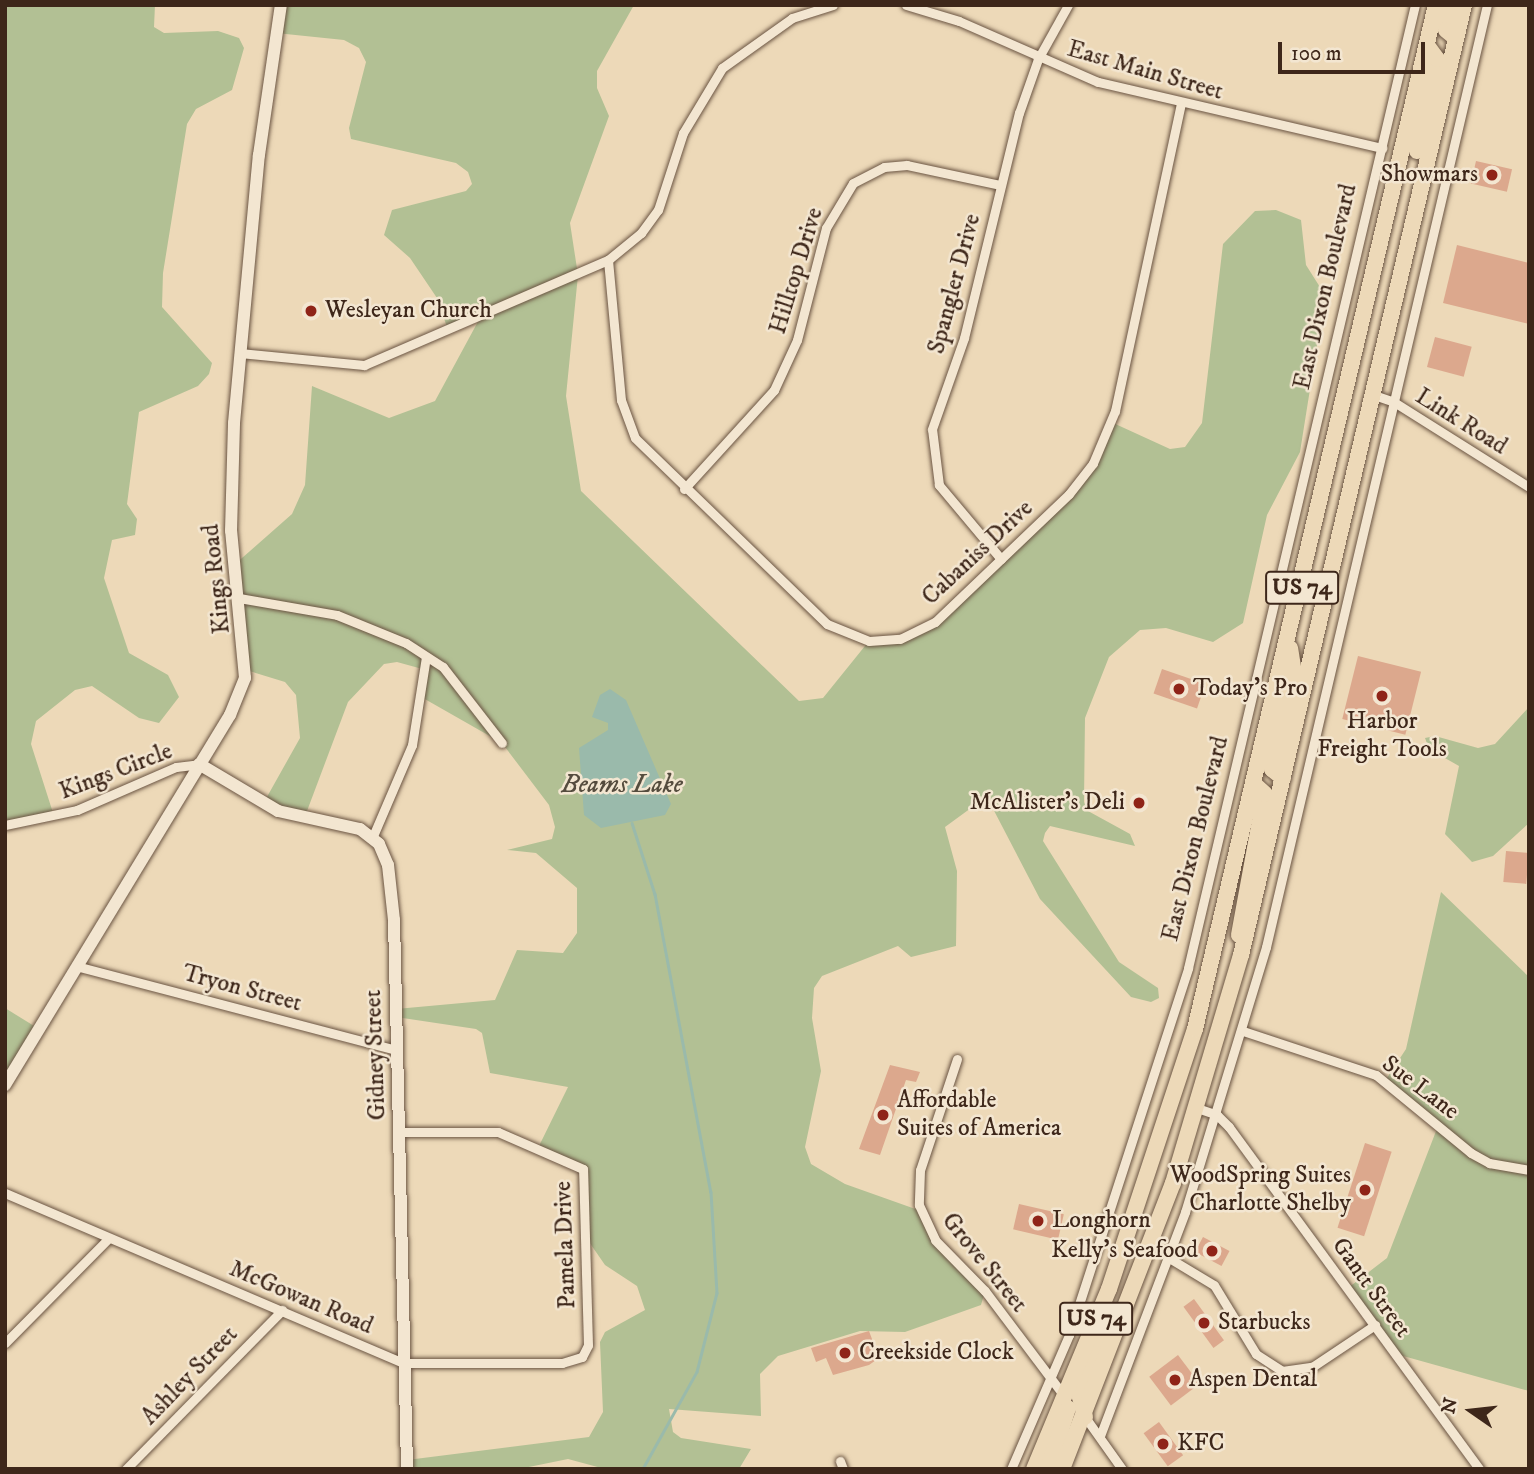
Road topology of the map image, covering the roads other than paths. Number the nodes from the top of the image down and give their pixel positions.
1 (281, 5) edge
2 (833, 5) edge
3 (906, 5) edge
4 (1068, 5) edge
5 (1415, 5) edge
6 (1436, 5) edge
7 (1451, 5) edge
8 (1464, 5) edge
9 (1487, 5) edge
10 (821, 6) edge
11 (1456, 38) junction
12 (1407, 39) junction
13 (1427, 44) junction
14 (1478, 44) junction
15 (1038, 60) junction
16 (1181, 103) junction
17 (1382, 148) junction
18 (1000, 185) junction
19 (1416, 195) junction
20 (608, 260) junction
21 (239, 353) junction
22 (1371, 394) junction
23 (1394, 402) junction
24 (1529, 487) edge
25 (684, 489) junction
26 (1001, 559) junction
27 (239, 598) junction
28 (1289, 642) junction
29 (426, 657) junction
30 (502, 743) dead end
31 (199, 764) junction
32 (1234, 778) junction
33 (1283, 778) junction
34 (1304, 783) junction
35 (1255, 785) junction
36 (5, 825) edge
37 (373, 836) junction
38 (1241, 955) junction
39 (76, 966) junction
40 (1243, 1031) junction
41 (397, 1050) junction
42 (957, 1059) dead end
43 (5, 1085) edge
44 (1197, 1108) junction
45 (1217, 1115) junction
46 (400, 1132) junction
47 (1529, 1170) edge
48 (5, 1193) edge
49 (107, 1240) junction
50 (1169, 1258) junction
51 (1108, 1289) junction
52 (282, 1310) junction
53 (1375, 1325) junction
54 (5, 1343) edge
55 (588, 1345) joint
56 (404, 1363) junction
57 (1051, 1376) junction
58 (1065, 1397) junction
59 (1085, 1417) junction
60 (1100, 1436) junction
61 (126, 1469) edge
62 (407, 1469) edge
63 (1011, 1469) edge
64 (1034, 1469) edge
65 (1048, 1469) edge
66 (1062, 1469) edge
67 (1122, 1469) edge
68 (1479, 1469) edge

1 - 21 street, Kings Road
2 - 10 street
3 - 15 street, East Main Street
4 - 15 street, Spangler Drive
5 - 12 street, East Dixon Boulevard
6 - 13 highway, East Dixon Boulevard / US 74
7 - 11 highway
8 - 11 highway, US 74
9 - 14 street
10 - 20 street
11 - 14 street
11 - 19 highway, US 74
12 - 13 street
12 - 17 street, East Dixon Boulevard
13 - 19 highway
13 - 28 highway, East Dixon Boulevard / US 74
14 - 23 street
15 - 16 street, East Main Street
15 - 18 street, Spangler Drive
16 - 17 street, East Main Street
16 - 26 street, Cabaniss Drive
17 - 32 street, East Dixon Boulevard
18 - 25 street, Hilltop Drive
18 - 26 street, Spangler Drive
19 - 22 highway, US 74
20 - 21 street
20 - 25 street, Cabaniss Drive
21 - 27 street, Kings Road
22 - 23 street, Link Road
22 - 33 highway, US 74
23 - 24 street, Link Road
23 - 34 street
25 - 26 street, Cabaniss Drive
27 - 29 street
27 - 31 street, Kings Road
28 - 33 highway
28 - 35 highway, East Dixon Boulevard / US 74
29 - 30 street
29 - 37 street
31 - 36 street, Kings Circle
31 - 37 street
31 - 39 street, Kings Road
32 - 35 street
32 - 57 street, East Dixon Boulevard
33 - 34 street
33 - 38 highway, US 74
34 - 40 street
35 - 38 highway
35 - 51 highway, East Dixon Boulevard / US 74
37 - 41 street, Gidney Street
38 - 44 highway, US 74
39 - 41 street, Tryon Street
39 - 43 street, Kings Road
40 - 45 street
40 - 47 street, Sue Lane
41 - 46 street, Gidney Street
42 - 57 street, Grove Street
44 - 45 street
44 - 59 highway, US 74
45 - 50 street
45 - 53 street, Gantt Street
46 - 55 street, Pamela Drive
46 - 56 street, Gidney Street
48 - 49 street, McGowan Road
49 - 52 street, McGowan Road
49 - 54 street
50 - 53 street
50 - 60 street
51 - 58 highway, East Dixon Boulevard / US 74
51 - 59 highway
52 - 56 street, McGowan Road
52 - 61 street, Ashley Street
53 - 68 street, Gantt Street
55 - 56 street, McGowan Road
56 - 62 street, Gidney Street
57 - 58 street, Grove Street
57 - 63 street, East Dixon Boulevard
58 - 64 highway, East Dixon Boulevard / US 74
58 - 65 highway
59 - 60 street
59 - 66 highway, US 74
60 - 67 street

